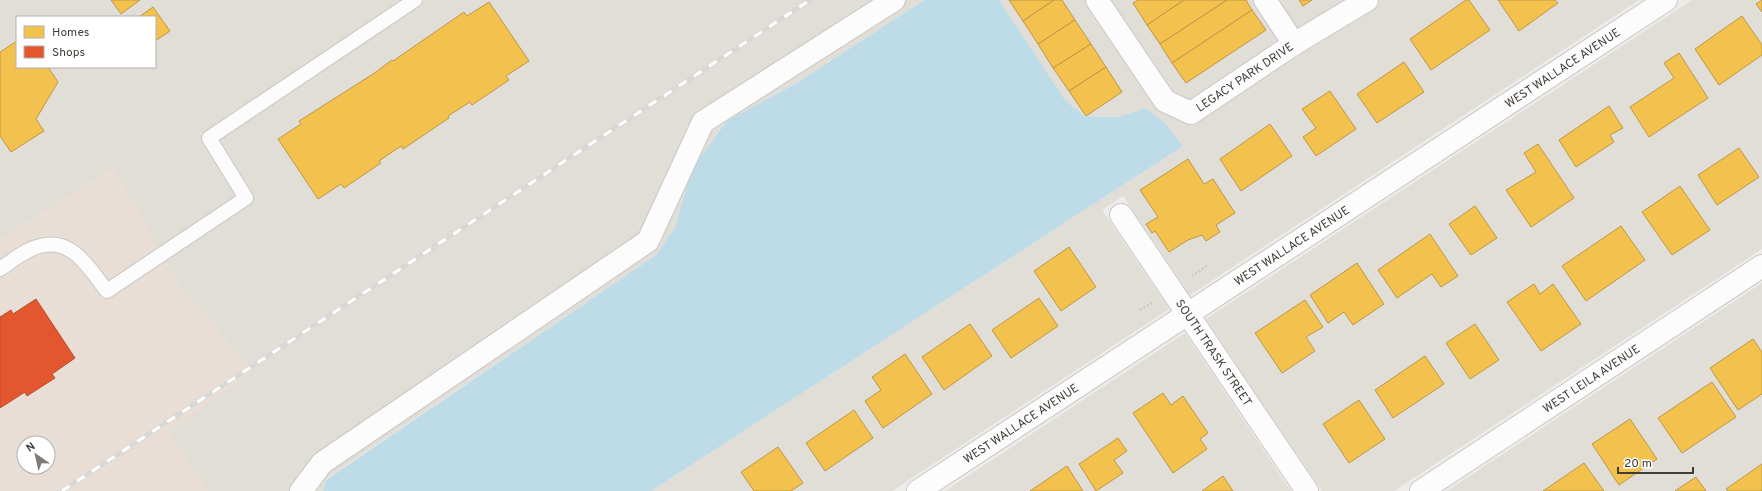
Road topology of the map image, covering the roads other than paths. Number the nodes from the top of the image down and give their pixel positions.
1 (415, 0) edge
2 (894, 0) edge
3 (1097, 0) edge
4 (1265, 0) edge
5 (1367, 0) edge
6 (1666, 0) edge
7 (1294, 44) junction
8 (1121, 215) dead end
9 (1762, 266) edge
10 (0, 269) edge
11 (1187, 314) junction
12 (301, 491) edge
13 (918, 491) edge
14 (1307, 491) edge
15 (1421, 491) edge

1 - 10 lane
2 - 12 street
3 - 7 street, LEGACY PARK DRIVE
4 - 7 street
5 - 7 street, LEGACY PARK DRIVE
6 - 11 street, WEST WALLACE AVENUE
8 - 11 street, SOUTH TRASK STREET
9 - 15 street, WEST LEILA AVENUE
11 - 13 street, WEST WALLACE AVENUE
11 - 14 street, SOUTH TRASK STREET

